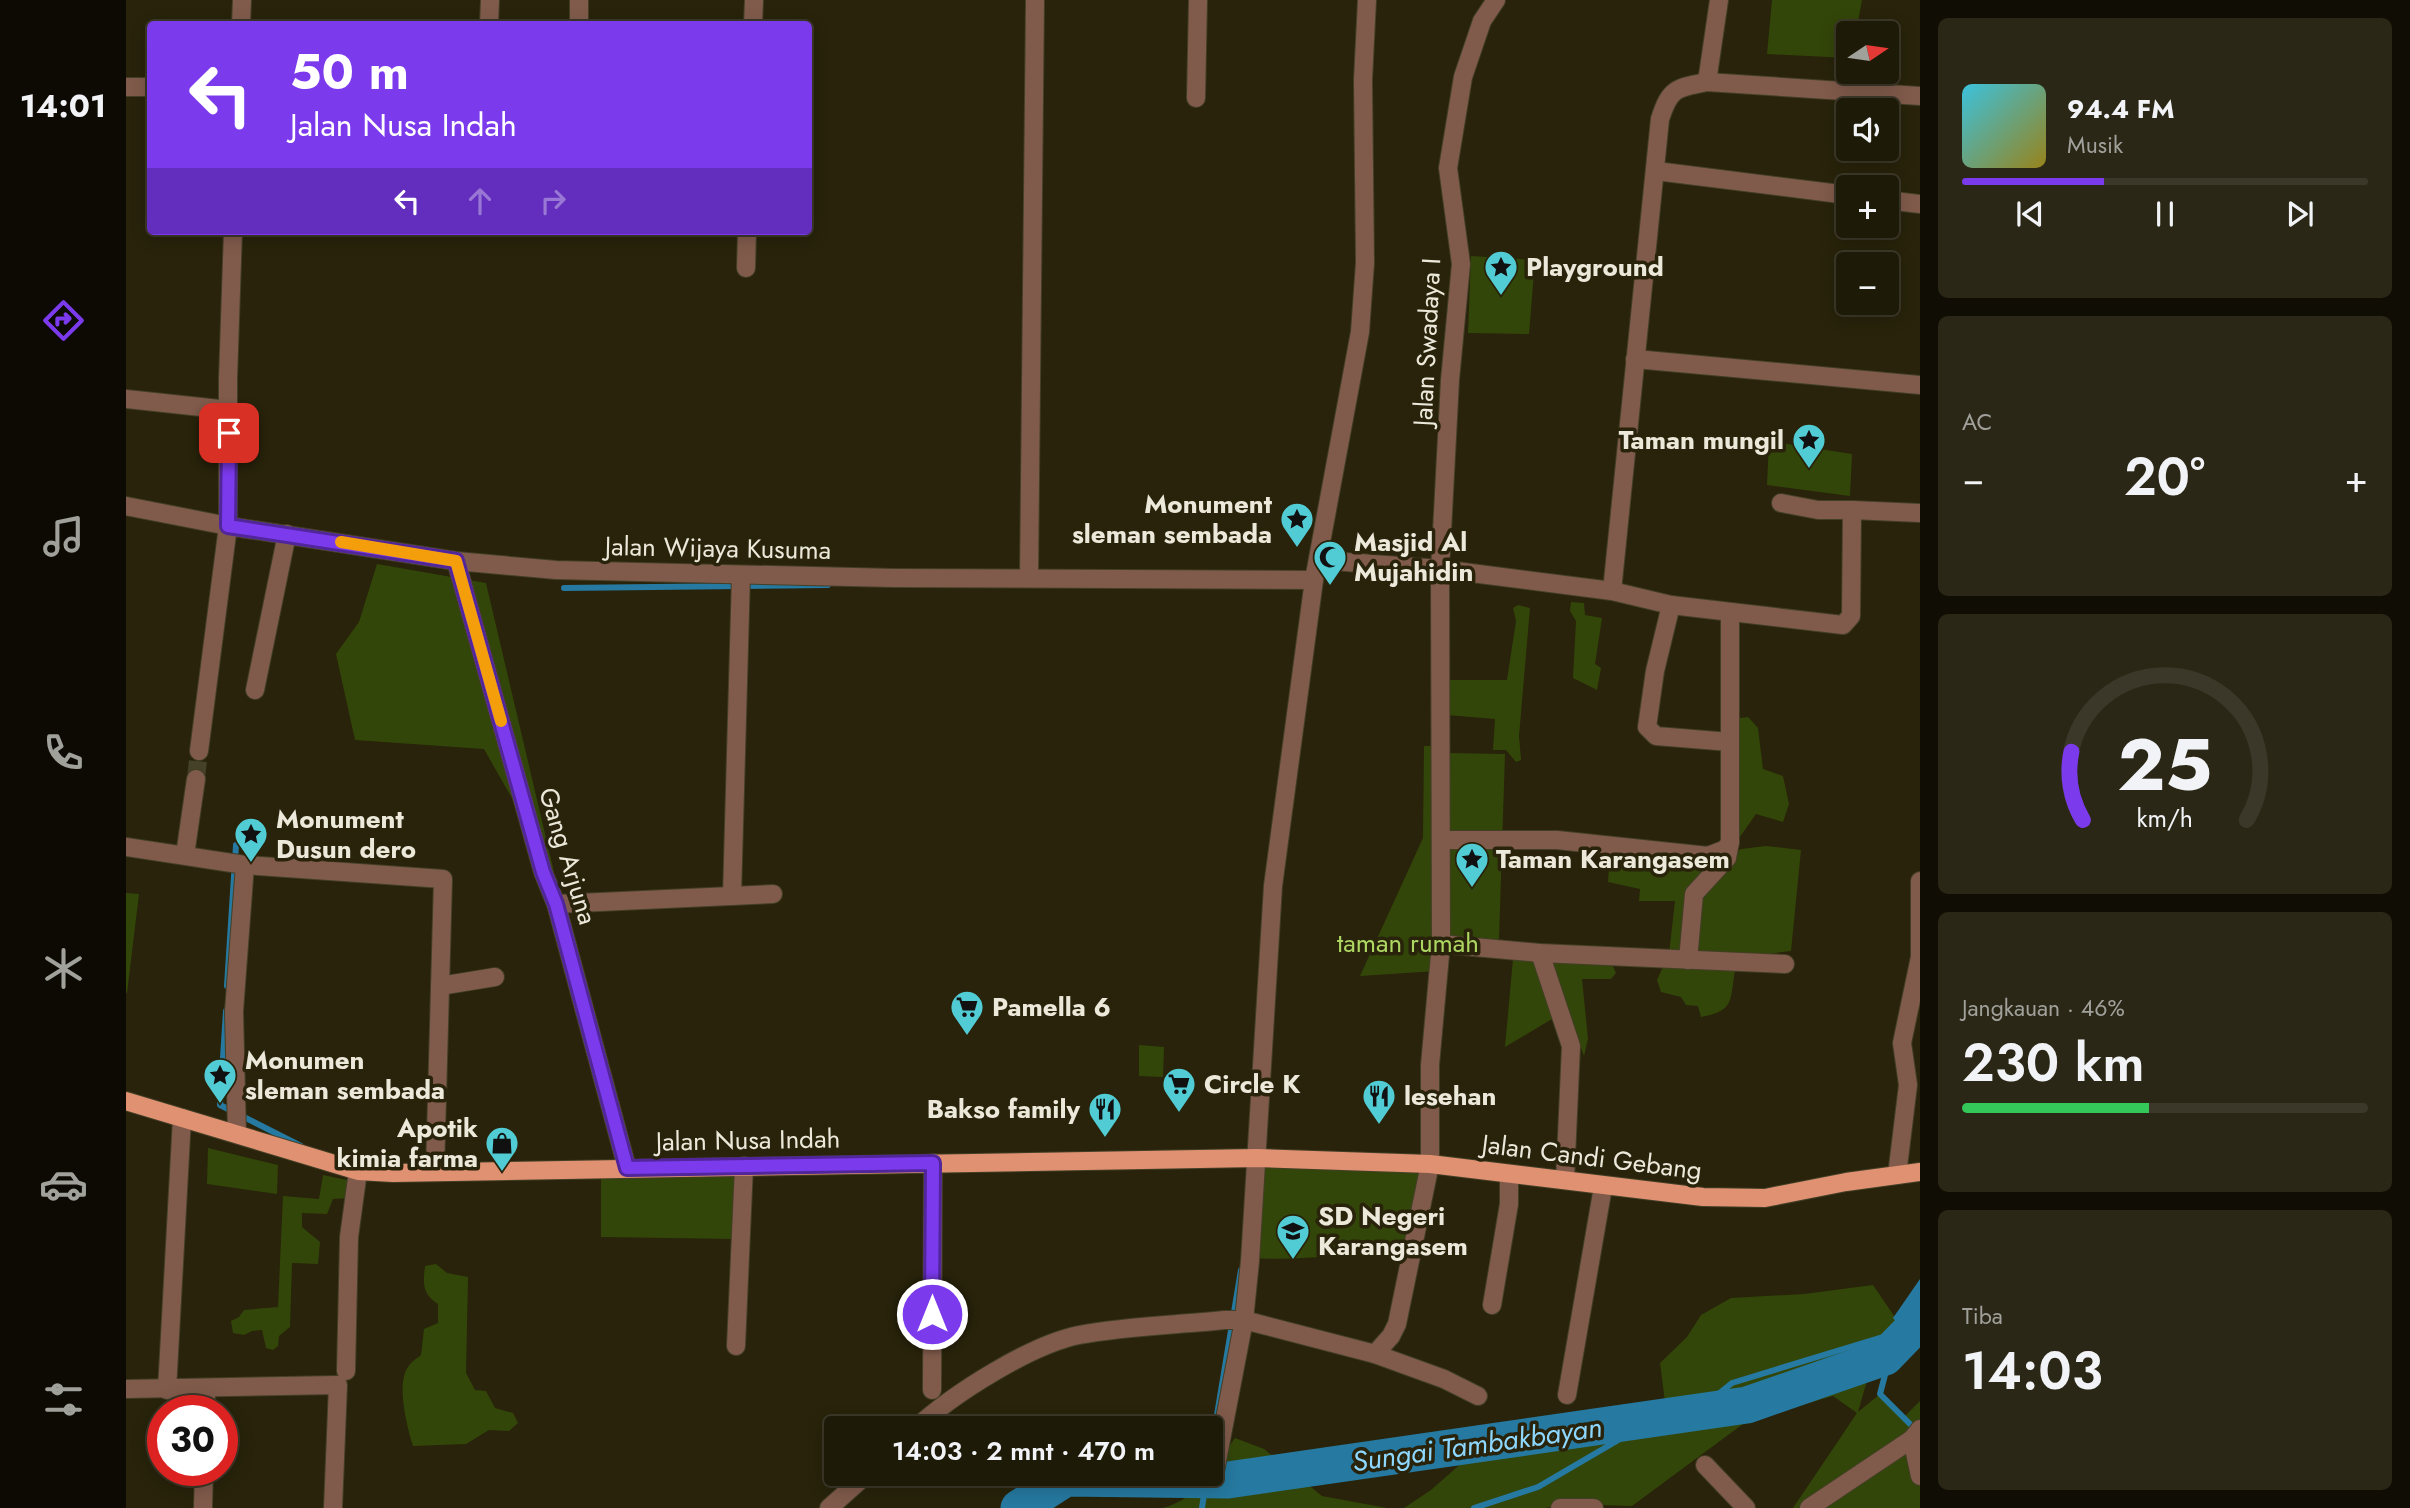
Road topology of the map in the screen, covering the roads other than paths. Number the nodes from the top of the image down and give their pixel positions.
1 (242, 0) edge
2 (490, 0) edge
3 (579, 0) edge
4 (754, 0) edge
5 (1035, 0) edge
6 (1198, 0) edge
7 (1367, 0) edge
8 (1496, 0) edge
9 (1718, 0) edge
10 (241, 21) edge
11 (489, 21) edge
12 (579, 21) edge
13 (753, 21) edge
14 (1707, 82) junction
15 (126, 87) edge
16 (147, 87) edge
17 (1920, 96) edge
18 (1196, 98) dead end
19 (1656, 171) junction
20 (1836, 194) edge
21 (1899, 202) edge
22 (1920, 204) edge
23 (233, 235) edge
24 (747, 235) edge
25 (746, 268) dead end
26 (1635, 359) junction
27 (1920, 385) edge
28 (126, 399) edge
29 (229, 410) junction
30 (1781, 503) dead end
31 (126, 506) edge
32 (1852, 510) junction
33 (1920, 513) edge
34 (228, 526) junction
35 (287, 534) junction
36 (1319, 560) junction
37 (456, 561) junction
38 (1440, 569) junction
39 (741, 575) junction
40 (1029, 578) junction
41 (1314, 580) junction
42 (1612, 591) junction
43 (1671, 605) junction
44 (1730, 612) junction
45 (255, 690) dead end
46 (1730, 742) junction
47 (199, 751) tunnel mouth
48 (196, 779) tunnel mouth
49 (1443, 839) junction
50 (1730, 842) junction
51 (126, 847) edge
52 (186, 855) junction
53 (245, 865) junction
54 (1920, 881) edge
55 (773, 894) dead end
56 (732, 896) junction
57 (556, 904) junction
58 (1441, 944) junction
59 (1540, 953) junction
60 (1689, 960) junction
61 (1785, 964) dead end
62 (495, 977) dead end
63 (440, 986) junction
64 (126, 1101) edge
65 (182, 1118) junction
66 (237, 1134) junction
67 (1256, 1158) junction
68 (933, 1163) junction
69 (1430, 1164) junction
70 (744, 1166) junction
71 (627, 1168) junction
72 (358, 1171) junction
73 (435, 1171) junction
74 (1920, 1172) edge
75 (1896, 1175) junction
76 (1509, 1176) junction
77 (1565, 1180) junction
78 (1603, 1187) junction
79 (1492, 1305) dead end
80 (1235, 1320) junction
81 (736, 1346) dead end
82 (1375, 1354) junction
83 (342, 1378) junction
84 (206, 1388) junction
85 (126, 1389) edge
86 (167, 1390) junction
87 (932, 1390) dead end
88 (206, 1395) edge
89 (1567, 1395) dead end
90 (1478, 1396) dead end
91 (929, 1416) edge
92 (1222, 1416) edge
93 (1915, 1434) edge
94 (1705, 1465) dead end
95 (1920, 1476) edge
96 (204, 1486) edge
97 (854, 1486) edge
98 (203, 1508) edge
99 (333, 1508) edge
100 (829, 1508) edge
101 (1560, 1508) edge
102 (1594, 1508) edge
103 (1746, 1508) edge
104 (1810, 1508) edge

1 - 10 street
2 - 11 street
3 - 12 street
4 - 13 street
5 - 40 street
6 - 18 street
7 - 36 street
8 - 38 street, Jalan Swadaya I
9 - 14 street
14 - 17 street
14 - 19 street
15 - 16 street
19 - 20 street
19 - 26 street
21 - 22 street
23 - 29 street
24 - 25 street
26 - 27 street
26 - 42 street
28 - 29 street
29 - 34 street
30 - 32 street
31 - 34 street, Jalan Wijaya Kusuma
32 - 33 street
32 - 44 street
34 - 35 street, Jalan Wijaya Kusuma
34 - 47 street
35 - 37 street, Jalan Wijaya Kusuma
35 - 45 street
36 - 38 street
36 - 41 street
37 - 39 street, Jalan Wijaya Kusuma
37 - 57 street, Gang Arjuna
38 - 42 street
38 - 49 street, Jalan Swadaya I
39 - 40 street, Jalan Wijaya Kusuma
39 - 56 street
40 - 41 street, Jalan Wijaya Kusuma
41 - 67 street
42 - 43 street
43 - 44 street
43 - 46 street
44 - 46 street
46 - 50 street
48 - 52 street
49 - 50 street
49 - 58 street, Jalan Swadaya I
50 - 60 street
51 - 52 street
52 - 53 street
53 - 63 street
53 - 66 street
54 - 75 street
55 - 56 street
56 - 57 street
57 - 71 street, Gang Arjuna
58 - 59 street
58 - 69 street, Jalan Swadaya I
59 - 60 street
59 - 77 street
60 - 61 street
62 - 63 street
63 - 73 street
64 - 65 main road, Jalan Nusa Indah
65 - 66 main road, Jalan Nusa Indah
65 - 86 street
66 - 72 main road, Jalan Nusa Indah
67 - 68 main road, Jalan Nusa Indah
67 - 69 main road, Jalan Candi Gebang
67 - 80 street
68 - 70 main road, Jalan Nusa Indah
68 - 87 street
69 - 76 main road, Jalan Candi Gebang
69 - 82 street, Jalan Swadaya I
70 - 71 main road, Jalan Nusa Indah
70 - 81 street
71 - 73 main road, Jalan Nusa Indah
72 - 73 main road, Jalan Nusa Indah
72 - 83 street
74 - 75 main road, Jalan Candi Gebang
75 - 78 main road, Jalan Candi Gebang
76 - 77 main road, Jalan Candi Gebang
76 - 79 street
77 - 78 main road, Jalan Candi Gebang
78 - 89 street
80 - 82 street
80 - 91 street
80 - 92 street
82 - 90 street
83 - 84 street
83 - 99 street
84 - 86 street
84 - 88 street
85 - 86 street
93 - 95 street
93 - 104 street
94 - 103 street
96 - 98 street
97 - 100 street
101 - 102 street

